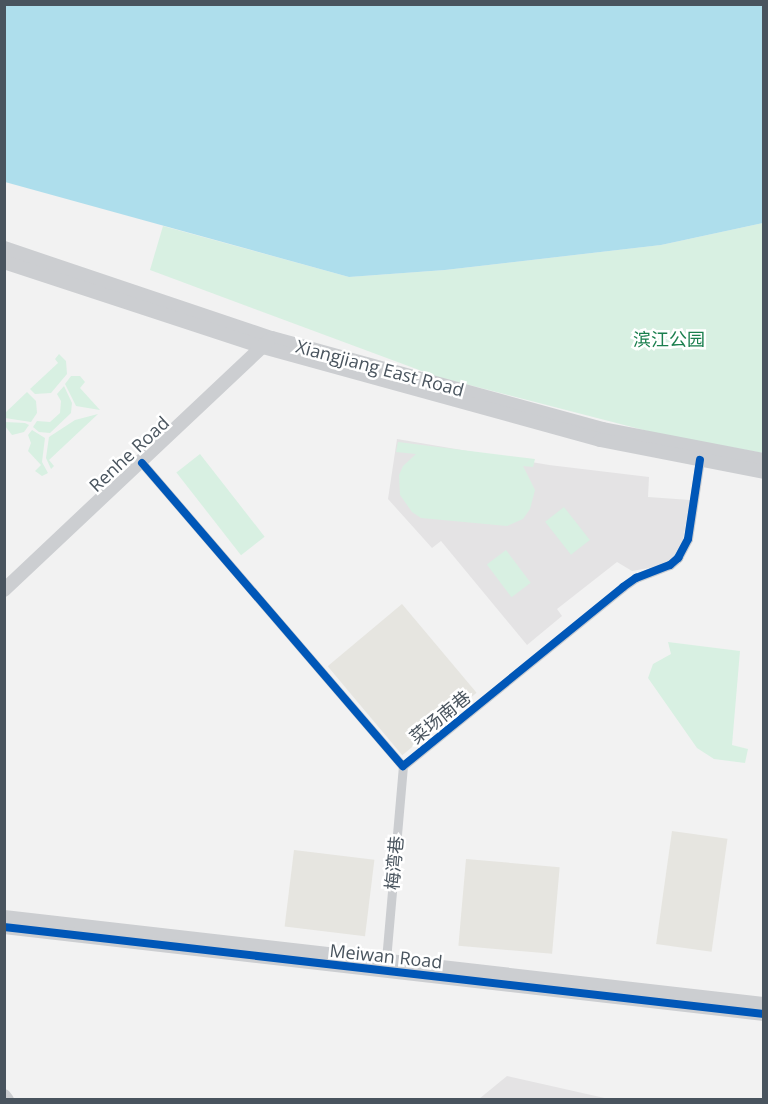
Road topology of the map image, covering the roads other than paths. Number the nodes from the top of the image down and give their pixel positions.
1 (4, 248) edge
2 (4, 261) edge
3 (267, 342) junction
4 (700, 460) junction
5 (764, 460) edge
6 (142, 463) junction
7 (764, 472) edge
8 (4, 590) edge
9 (403, 766) junction
10 (4, 917) edge
11 (4, 927) edge
12 (386, 960) junction
13 (764, 1004) edge
14 (764, 1014) edge

1 - 3 main road, Xiangjiang East Road
2 - 3 main road, Xiangjiang East Road
3 - 4 main road, Xiangjiang East Road
3 - 5 main road, Xiangjiang East Road
3 - 6 main road, Renhe Road
4 - 7 main road, Xiangjiang East Road
4 - 9 street, 菜场南巷
6 - 8 main road, Renhe Road
6 - 9 street, 菜场南巷
9 - 12 street, 梅湾巷
10 - 12 main road, Meiwan Road
11 - 14 main road, Meiwan Road
12 - 13 main road, Meiwan Road

